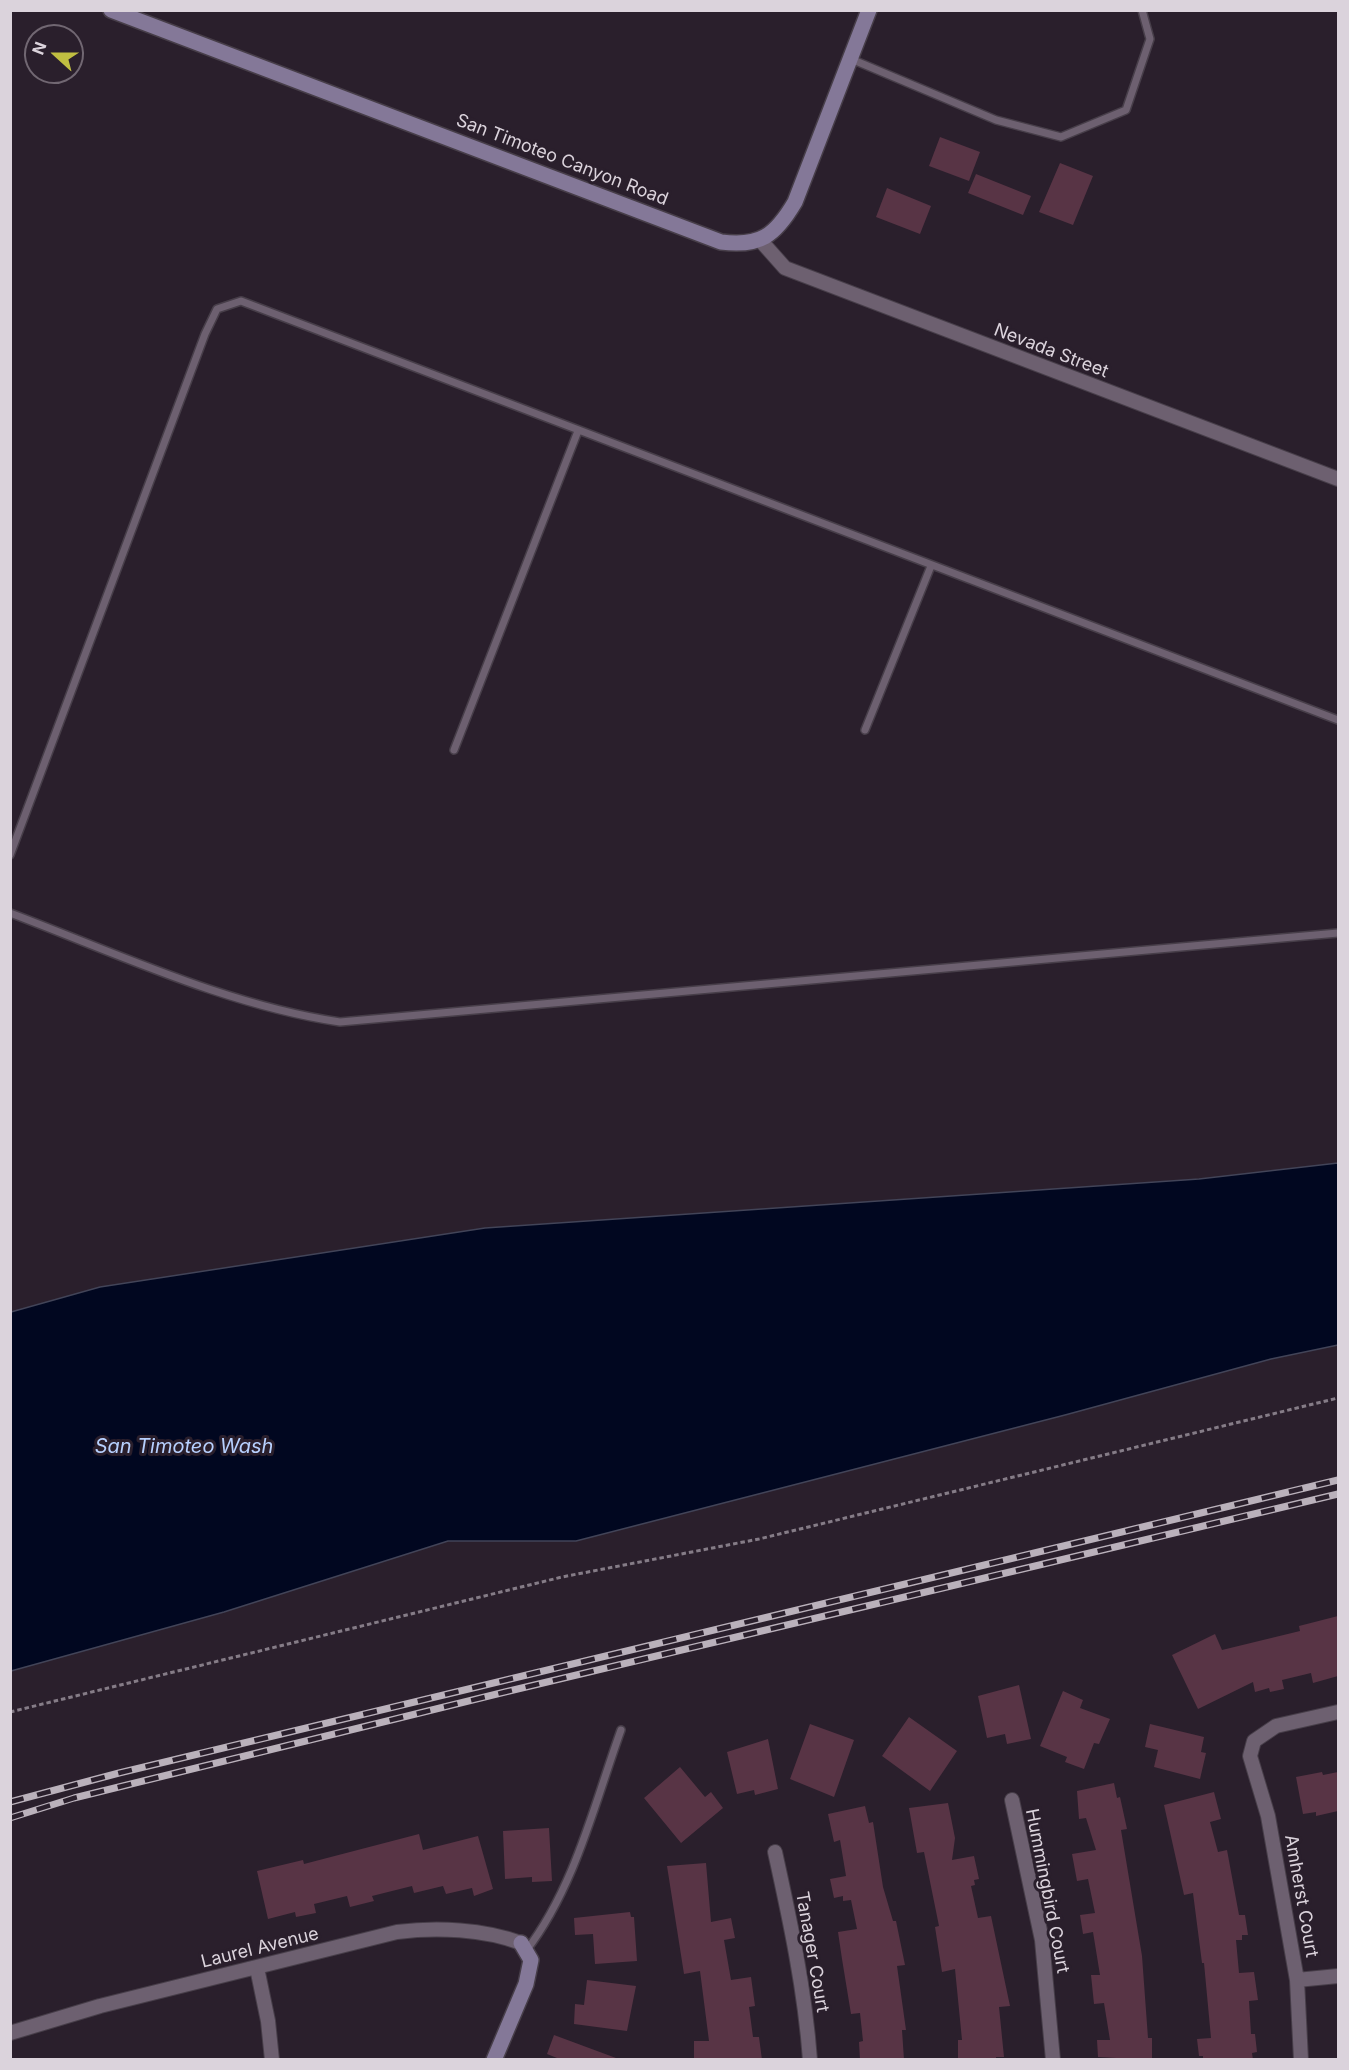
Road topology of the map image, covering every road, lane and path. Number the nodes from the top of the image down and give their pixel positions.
1 (111, 10) edge
2 (869, 10) edge
3 (1142, 10) edge
4 (850, 59) junction
5 (761, 241) junction
6 (578, 431) junction
7 (1338, 479) edge
8 (932, 566) junction
9 (1338, 720) edge
10 (865, 730) dead end
11 (454, 750) dead end
12 (10, 855) edge
13 (10, 913) edge
14 (1338, 933) edge
15 (1338, 1398) edge
16 (10, 1712) edge
17 (1338, 1712) edge
18 (621, 1730) dead end
19 (1012, 1800) dead end
20 (775, 1852) dead end
21 (523, 1947) junction
22 (257, 1968) junction
23 (1338, 1976) edge
24 (1297, 1980) junction
25 (10, 2033) edge
26 (272, 2060) edge
27 (494, 2060) edge
28 (810, 2060) edge
29 (1053, 2060) edge
30 (1301, 2060) edge

1 - 5 main road, San Timoteo Canyon Road
2 - 4 main road
3 - 4 lane
4 - 5 main road
5 - 7 street, Nevada Street
6 - 8 lane
6 - 11 lane
6 - 12 lane
8 - 9 lane
8 - 10 lane
13 - 14 lane
15 - 16 path
17 - 24 street, Amherst Court
18 - 21 lane
19 - 29 street, Hummingbird Court
20 - 28 street, Tanager Court
21 - 22 street, Laurel Avenue
21 - 27 main road
22 - 25 street, Laurel Avenue
22 - 26 street
23 - 24 street
24 - 30 street, Amherst Court

